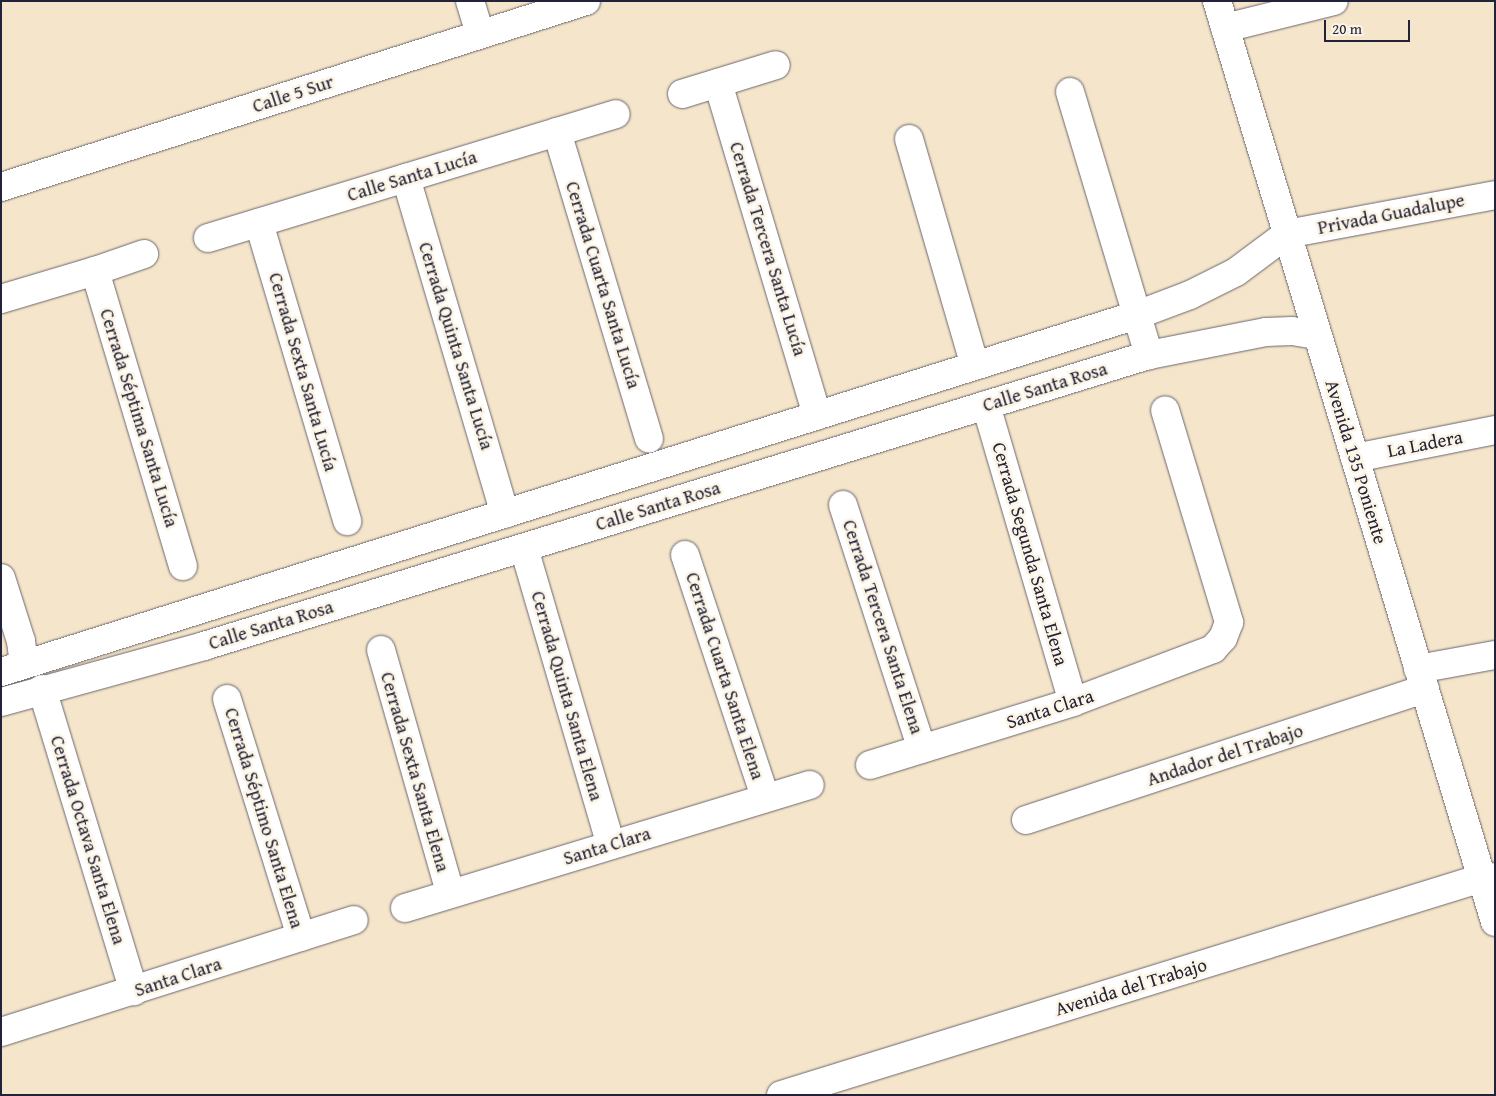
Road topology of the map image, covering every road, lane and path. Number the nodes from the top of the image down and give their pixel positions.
1 (470, 1) edge
2 (586, 1) edge
3 (1217, 1) edge
4 (1334, 1) edge
5 (1226, 28) junction
6 (480, 34) junction
7 (776, 65) dead end
8 (718, 83) junction
9 (1070, 92) dead end
10 (682, 94) dead end
11 (616, 114) dead end
12 (557, 132) junction
13 (909, 139) dead end
14 (406, 178) junction
15 (1, 187) edge
16 (1495, 195) edge
17 (259, 223) junction
18 (1288, 234) junction
19 (208, 238) dead end
20 (144, 254) dead end
21 (95, 271) junction
22 (1, 299) edge
23 (1137, 315) junction
24 (1318, 335) junction
25 (1149, 355) junction
26 (975, 366) junction
27 (986, 405) junction
28 (1165, 410) dead end
29 (817, 416) junction
30 (1495, 430) edge
31 (649, 438) dead end
32 (1355, 458) junction
33 (843, 504) dead end
34 (505, 514) junction
35 (347, 521) dead end
36 (433, 536) junction
37 (524, 548) junction
38 (685, 555) dead end
39 (183, 566) dead end
40 (443, 573) junction
41 (1, 578) edge
42 (381, 650) dead end
43 (1495, 655) edge
44 (12, 668) edge
45 (1421, 679) junction
46 (42, 689) junction
47 (227, 699) dead end
48 (1, 702) edge
49 (1073, 702) junction
50 (922, 749) junction
51 (870, 765) dead end
52 (810, 785) dead end
53 (765, 797) junction
54 (1026, 820) dead end
55 (611, 845) junction
56 (1488, 877) edge
57 (450, 893) junction
58 (405, 908) dead end
59 (354, 920) dead end
60 (1495, 922) edge
61 (301, 938) junction
62 (134, 991) junction
63 (1, 1032) edge
64 (781, 1095) edge

1 - 6 street
2 - 6 street, Calle 5 Sur
3 - 5 street, Avenida 135 Poniente
4 - 5 street
5 - 18 street, Avenida 135 Poniente
6 - 15 street, Calle 5 Sur
7 - 8 street
8 - 10 street
8 - 29 street, Cerrada Tercera Santa Lucía
9 - 23 street
11 - 12 street, Calle Santa Lucía
12 - 14 street, Calle Santa Lucía
12 - 31 street, Cerrada Cuarta Santa Lucía
13 - 26 street
14 - 17 street, Calle Santa Lucía
14 - 34 street, Cerrada Quinta Santa Lucía
16 - 18 street, Privada Guadalupe
17 - 19 street, Calle Santa Lucía
17 - 35 street, Cerrada Sexta Santa Lucía
18 - 23 street, Calle Santa Rosa
18 - 24 street, Avenida 135 Poniente
20 - 21 street
21 - 22 street
21 - 39 street, Cerrada Séptima Santa Lucía
23 - 25 street
23 - 26 street, Calle Santa Rosa
24 - 25 street, Calle Santa Rosa
24 - 32 street, Avenida 135 Poniente
25 - 27 street, Calle Santa Rosa
26 - 29 street, Calle Santa Rosa
27 - 37 street, Calle Santa Rosa
27 - 49 street, Cerrada Segunda Santa Elena
28 - 49 street, Santa Clara
29 - 34 street, Calle Santa Rosa
30 - 32 street, La Ladera
32 - 45 street, Avenida 135 Poniente
33 - 50 street, Cerrada Tercera Santa Elena
34 - 36 street, Calle Santa Rosa
36 - 40 street
36 - 44 street, Calle Santa Rosa
37 - 40 street, Calle Santa Rosa
37 - 55 street, Cerrada Quinta Santa Elena
38 - 53 street, Cerrada Cuarta Santa Elena
40 - 46 street, Calle Santa Rosa
41 - 44 street
42 - 57 street, Cerrada Sexta Santa Elena
43 - 45 street, Andador del Trabajo
45 - 54 street, Andador del Trabajo
45 - 56 street, Avenida 135 Poniente
46 - 48 street, Calle Santa Rosa
46 - 62 street, Cerrada Octava Santa Elena
47 - 61 street, Cerrada Séptimo Santa Elena
49 - 50 street, Santa Clara
50 - 51 street, Santa Clara
52 - 53 street, Santa Clara
53 - 55 street, Santa Clara
55 - 57 street, Santa Clara
56 - 60 street, Avenida 135 Poniente
56 - 64 street, Avenida del Trabajo
57 - 58 street, Santa Clara
59 - 61 street, Santa Clara
61 - 62 street, Santa Clara
62 - 63 street, Santa Clara

